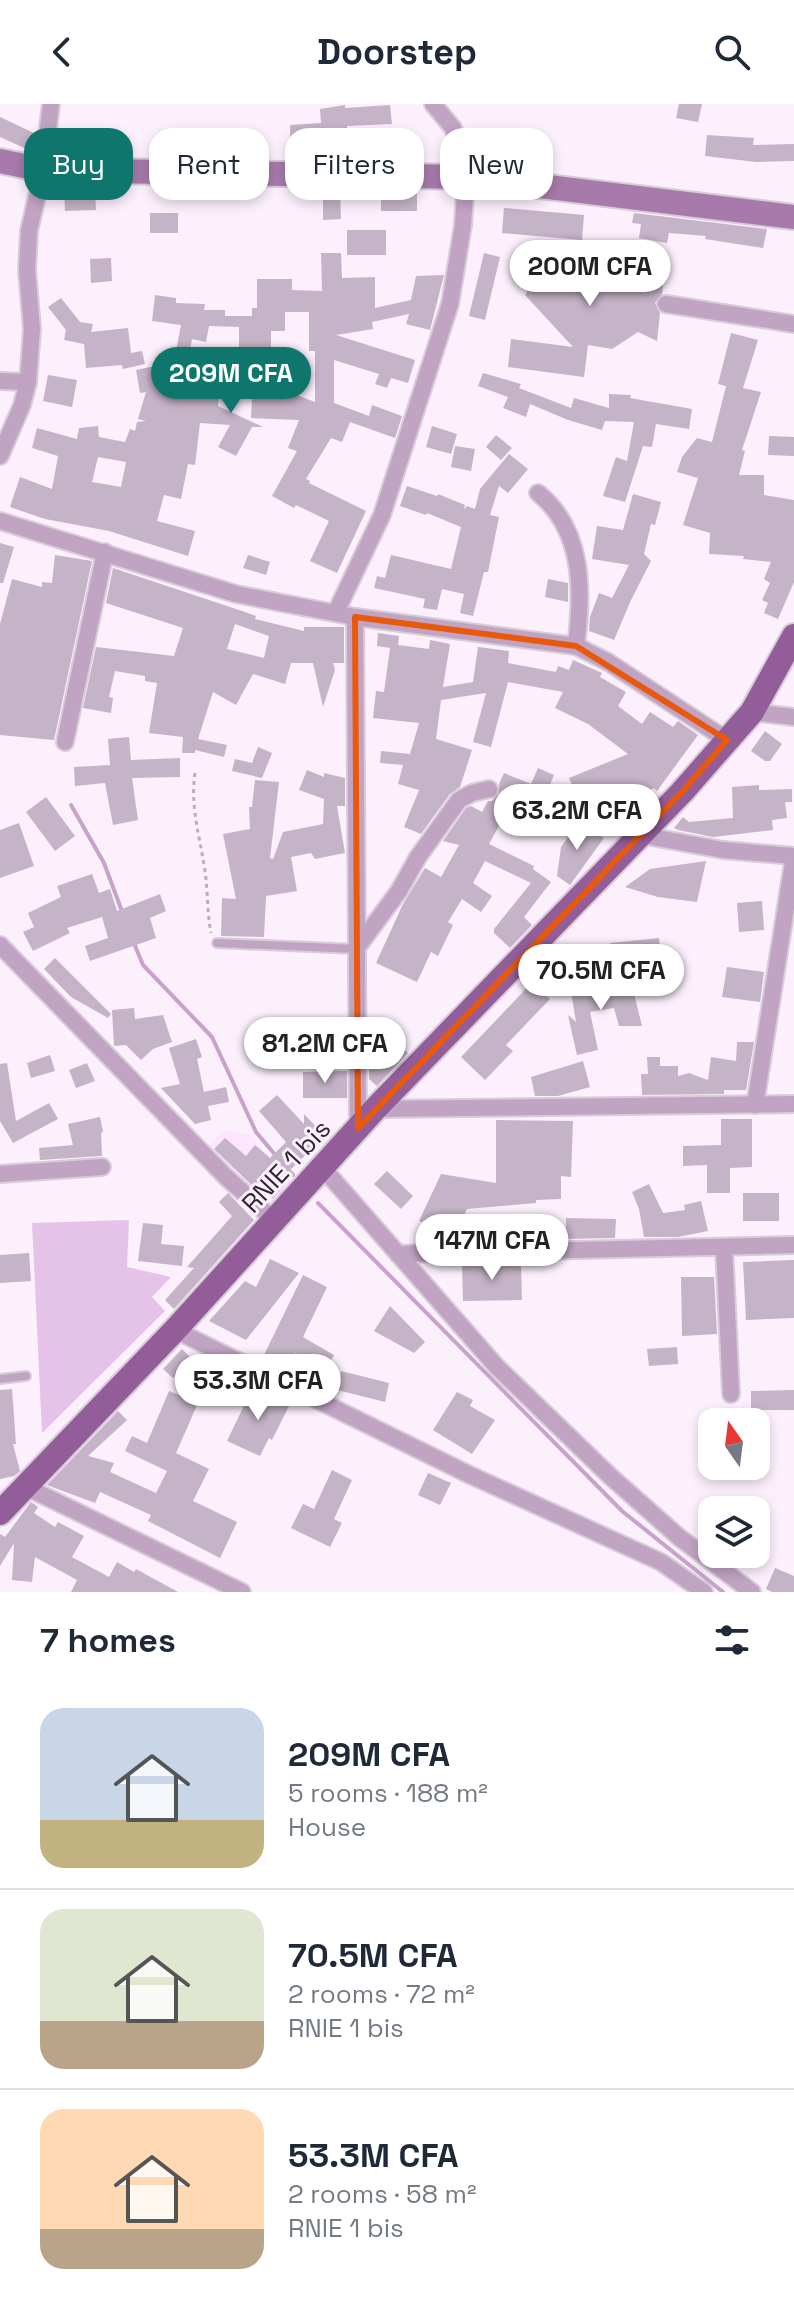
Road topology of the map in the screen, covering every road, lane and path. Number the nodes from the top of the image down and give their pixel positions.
1 (51, 104) edge
2 (433, 104) edge
3 (48, 128) edge
4 (453, 128) edge
5 (0, 161) edge
6 (24, 166) edge
7 (133, 171) edge
8 (440, 177) edge
9 (553, 188) edge
10 (36, 200) edge
11 (465, 200) edge
12 (794, 217) edge
13 (666, 304) dead end
14 (794, 324) edge
15 (0, 381) edge
16 (28, 382) junction
17 (0, 456) edge
18 (538, 493) dead end
19 (0, 521) edge
20 (105, 552) junction
21 (336, 612) junction
22 (355, 617) junction
23 (794, 636) edge
24 (576, 646) junction
25 (752, 712) junction
26 (794, 717) edge
27 (727, 740) junction
28 (65, 742) dead end
29 (195, 773) dead end
30 (489, 789) dead end
31 (641, 835) junction
32 (794, 856) edge
33 (217, 943) joint
34 (0, 945) edge
35 (356, 949) junction
36 (794, 1104) edge
37 (755, 1105) junction
38 (375, 1109) junction
39 (358, 1128) junction
40 (102, 1167) dead end
41 (322, 1167) junction
42 (0, 1174) edge
43 (274, 1220) junction
44 (794, 1245) edge
45 (724, 1247) junction
46 (398, 1254) junction
47 (175, 1330) junction
48 (26, 1376) dead end
49 (0, 1379) edge
50 (731, 1394) dead end
51 (24, 1486) junction
52 (0, 1513) edge
53 (678, 1540) junction
54 (662, 1561) junction
55 (242, 1592) edge
56 (704, 1592) edge
57 (752, 1592) edge

1 - 3 street
2 - 4 street
5 - 6 street
7 - 8 street
9 - 12 street
10 - 16 street
11 - 21 street
13 - 14 street
15 - 16 street
16 - 17 street
18 - 24 street
19 - 20 street
20 - 21 street
20 - 28 street
21 - 22 street
22 - 24 street
22 - 35 street
23 - 25 main road, RNIE 1 bis
24 - 27 street
25 - 26 street
25 - 27 main road, RNIE 1 bis
27 - 31 main road, RNIE 1 bis
29 - 33 path
30 - 35 street
31 - 32 street
31 - 38 main road, RNIE 1 bis
32 - 37 street
33 - 35 lane
34 - 43 street
35 - 39 street
36 - 37 street
37 - 38 street
38 - 39 main road, RNIE 1 bis
39 - 41 main road, RNIE 1 bis
40 - 42 street
41 - 43 main road, RNIE 1 bis
41 - 46 street
43 - 47 main road, RNIE 1 bis
44 - 45 street
45 - 46 street
45 - 50 street
46 - 53 street
47 - 51 main road, RNIE 1 bis
47 - 54 street
48 - 49 lane
51 - 52 main road, RNIE 1 bis
51 - 55 street
53 - 54 street
53 - 57 street
54 - 56 street

